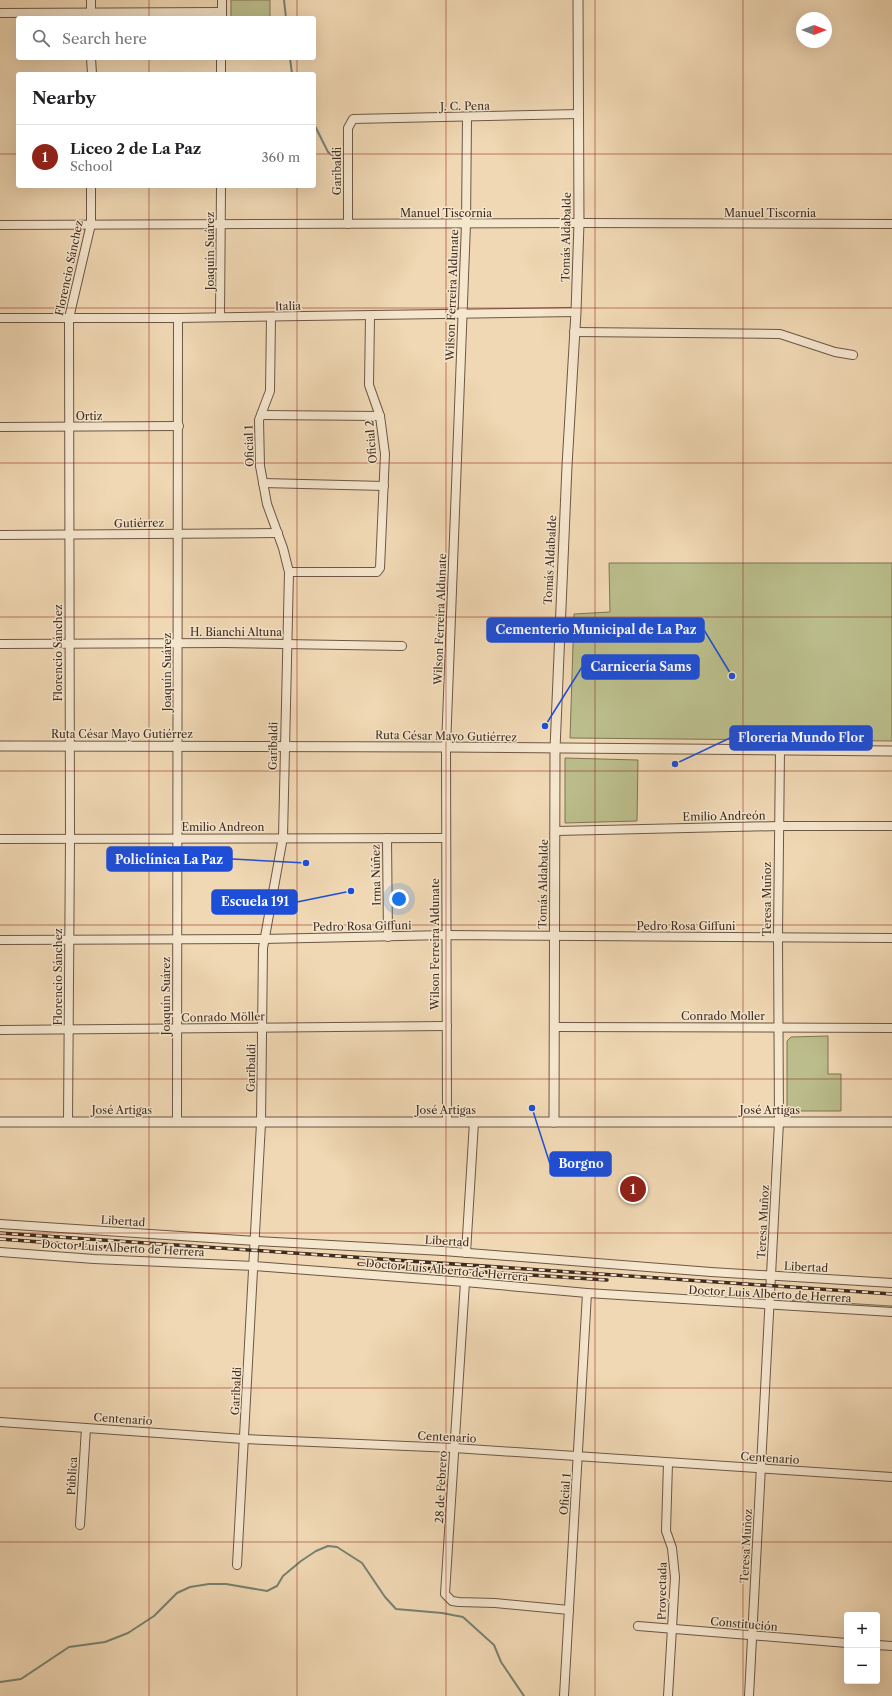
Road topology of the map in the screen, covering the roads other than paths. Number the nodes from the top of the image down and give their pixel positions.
1 (91, 0) edge
2 (222, 0) edge
3 (578, 0) edge
4 (0, 13) edge
5 (91, 15) edge
6 (222, 15) edge
7 (91, 60) edge
8 (221, 60) edge
9 (92, 72) edge
10 (221, 72) edge
11 (579, 114) junction
12 (467, 117) junction
13 (353, 119) joint
14 (91, 188) edge
15 (221, 188) edge
16 (579, 223) junction
17 (90, 224) junction
18 (221, 224) junction
19 (348, 224) junction
20 (466, 224) junction
21 (892, 224) edge
22 (0, 225) edge
23 (576, 312) junction
24 (462, 315) junction
25 (370, 316) junction
26 (220, 317) junction
27 (271, 317) junction
28 (0, 318) edge
29 (69, 318) junction
30 (178, 318) junction
31 (574, 332) junction
32 (853, 355) dead end
33 (261, 415) junction
34 (380, 416) junction
35 (178, 426) junction
36 (0, 427) edge
37 (69, 427) junction
38 (263, 483) junction
39 (384, 486) junction
40 (178, 533) junction
41 (278, 533) junction
42 (69, 534) junction
43 (0, 535) edge
44 (289, 572) junction
45 (178, 643) junction
46 (0, 644) edge
47 (69, 644) junction
48 (286, 644) junction
49 (402, 646) dead end
50 (0, 746) edge
51 (70, 746) junction
52 (178, 746) junction
53 (284, 747) junction
54 (446, 747) junction
55 (555, 749) junction
56 (780, 749) junction
57 (892, 751) edge
58 (779, 826) junction
59 (892, 826) edge
60 (556, 831) junction
61 (283, 837) junction
62 (177, 838) junction
63 (387, 838) junction
64 (446, 838) junction
65 (0, 839) edge
66 (70, 839) junction
67 (446, 935) junction
68 (555, 936) junction
69 (388, 937) junction
70 (778, 938) junction
71 (892, 938) edge
72 (69, 939) junction
73 (263, 939) junction
74 (0, 940) edge
75 (177, 940) junction
76 (447, 1026) junction
77 (554, 1027) junction
78 (177, 1028) junction
79 (262, 1028) junction
80 (780, 1028) junction
81 (892, 1028) edge
82 (68, 1029) junction
83 (0, 1030) edge
84 (0, 1122) edge
85 (68, 1122) junction
86 (177, 1122) junction
87 (447, 1122) junction
88 (474, 1122) junction
89 (554, 1122) junction
90 (779, 1122) junction
91 (892, 1122) edge
92 (261, 1123) junction
93 (0, 1224) edge
94 (256, 1242) junction
95 (0, 1252) edge
96 (466, 1253) junction
97 (254, 1266) junction
98 (772, 1276) junction
99 (465, 1282) junction
100 (892, 1283) edge
101 (587, 1293) junction
102 (770, 1306) junction
103 (892, 1312) edge
104 (0, 1422) edge
105 (86, 1428) junction
106 (244, 1438) junction
107 (454, 1448) junction
108 (578, 1457) junction
109 (668, 1463) junction
110 (760, 1469) junction
111 (892, 1477) edge
112 (80, 1525) dead end
113 (236, 1565) dead end
114 (569, 1610) junction
115 (638, 1626) dead end
116 (672, 1628) junction
117 (753, 1636) junction
118 (844, 1643) edge
119 (880, 1645) edge
120 (892, 1646) edge
121 (564, 1696) edge
122 (668, 1696) edge
123 (748, 1696) edge

1 - 5 street
2 - 6 street
3 - 11 street, Tomás Aldabalde
4 - 5 street
5 - 6 street
7 - 9 street
8 - 10 street
11 - 12 street, J. C. Pena
11 - 16 street, Tomás Aldabalde
12 - 13 street, J. C. Pena
12 - 20 street, Wilson Ferreira Aldunate
13 - 19 street, Garibaldi
14 - 17 street, Florencio Sánchez
15 - 18 street, Joaquín Suárez
16 - 20 street, Manuel Tiscornia
16 - 21 street, Manuel Tiscornia
16 - 23 street, Tomás Aldabalde
17 - 18 street, Manuel Tiscornia
17 - 22 street, Manuel Tiscornia
17 - 29 street, Florencio Sánchez
18 - 19 street, Manuel Tiscornia
18 - 26 street, Joaquín Suárez
19 - 20 street, Manuel Tiscornia
20 - 24 street, Wilson Ferreira Aldunate
23 - 24 street, Italia
23 - 31 street, Tomás Aldabalde
24 - 25 street, Italia
24 - 54 street, Wilson Ferreira Aldunate
25 - 27 street, Italia
25 - 34 street, Oficial 2
26 - 27 street, Italia
26 - 30 street, Italia
27 - 33 street, Oficial 1
28 - 29 street, Italia
29 - 30 street, Italia
29 - 37 street, Florencio Sánchez
30 - 35 street, Joaquín Suárez
31 - 32 street
31 - 55 street, Tomás Aldabalde
33 - 34 street
33 - 38 street, Oficial 1
34 - 39 street, Oficial 2
35 - 37 street, Ortiz
35 - 40 street, Joaquín Suárez
36 - 37 street, Ortiz
37 - 42 street, Florencio Sánchez
38 - 39 street
38 - 41 street, Oficial 1
39 - 44 street, Oficial 2
40 - 41 street, Gutiérrez
40 - 42 street, Gutiérrez
40 - 45 street, Joaquín Suárez
41 - 44 street, Oficial 1
42 - 43 street, Gutiérrez
42 - 47 street, Florencio Sánchez
44 - 48 street, Garibaldi
45 - 47 street, H. Bianchi Altuna
45 - 48 street, H. Bianchi Altuna
45 - 52 street, Joaquín Suárez
46 - 47 street, H. Bianchi Altuna
47 - 51 street, Florencio Sánchez
48 - 49 street, H. Bianchi Altuna
48 - 53 street, Garibaldi
50 - 51 street, Ruta César Mayo Gutiérrez
51 - 52 street, Ruta César Mayo Gutiérrez
51 - 66 street, Florencio Sánchez
52 - 53 street, Ruta César Mayo Gutiérrez
52 - 62 street, Joaquín Suárez
53 - 54 street, Ruta César Mayo Gutiérrez
53 - 61 street, Garibaldi
54 - 55 street, Ruta César Mayo Gutiérrez
54 - 64 street, Wilson Ferreira Aldunate
55 - 56 street, Ruta César Mayo Gutiérrez
55 - 60 street, Tomás Aldabalde
56 - 57 street, Ruta César Mayo Gutiérrez
56 - 58 street, Teresa Muñoz
58 - 59 street, Emilio Andreón
58 - 60 street, Emilio Andreón
58 - 70 street, Teresa Muñoz
60 - 68 street, Tomás Aldabalde
61 - 62 street, Emilio Andreon
61 - 63 street, Emilio Andreon
61 - 73 street, Garibaldi
62 - 66 street, Emilio Andreon
62 - 75 street, Joaquín Suárez
63 - 64 street, Emilio Andreon
63 - 69 street, Irma Núñez
64 - 67 street, Wilson Ferreira Aldunate
65 - 66 street, Emilio Andreon
66 - 72 street, Florencio Sánchez
67 - 68 street, Pedro Rosa Giffuni
67 - 69 street, Pedro Rosa Giffuni
67 - 76 street, Wilson Ferreira Aldunate
68 - 70 street, Pedro Rosa Giffuni
68 - 77 street, Tomás Aldabalde
69 - 73 street, Pedro Rosa Giffuni
70 - 71 street, Pedro Rosa Giffuni
70 - 80 street, Teresa Muñoz
72 - 74 street, Pedro Rosa Giffuni
72 - 75 street, Pedro Rosa Giffuni
72 - 82 street, Florencio Sánchez
73 - 75 street, Pedro Rosa Giffuni
73 - 79 street, Garibaldi
75 - 78 street, Joaquín Suárez
76 - 79 street, Conrado Möller
76 - 87 street, Wilson Ferreira Aldunate
77 - 80 street, Conrado Moller
77 - 89 street, Tomás Aldabalde
78 - 79 street, Conrado Möller
78 - 82 street, Conrado Möller
78 - 86 street, Joaquín Suárez
79 - 92 street, Garibaldi
80 - 81 street, Conrado Moller
80 - 90 street, Teresa Muñoz
82 - 83 street, Conrado Möller
82 - 85 street, Florencio Sánchez
84 - 85 street, José Artigas
85 - 86 street, José Artigas
86 - 92 street, José Artigas
87 - 88 street, José Artigas
87 - 92 street, José Artigas
88 - 89 street, José Artigas
88 - 96 street
89 - 90 street, José Artigas
90 - 91 street, José Artigas
90 - 98 street, Teresa Muñoz
92 - 94 street, Garibaldi
93 - 94 street, Libertad
94 - 96 street, Libertad
94 - 97 street, Garibaldi
95 - 97 street, Doctor Luis Alberto de Herrera
96 - 98 street, Libertad
97 - 99 street, Doctor Luis Alberto de Herrera
97 - 106 street, Garibaldi
98 - 100 street, Libertad
98 - 102 street, Teresa Muñoz
99 - 101 street, Doctor Luis Alberto de Herrera
99 - 107 street, 28 de Febrero
101 - 102 street, Doctor Luis Alberto de Herrera
101 - 108 street, Oficial 1
102 - 103 street, Doctor Luis Alberto de Herrera
102 - 110 street, Teresa Muñoz
104 - 105 street, Centenario
105 - 106 street, Centenario
105 - 112 street, Pública
106 - 107 street, Centenario
106 - 113 street, Garibaldi
107 - 108 street, Centenario
107 - 114 street, 28 de Febrero
108 - 109 street, Centenario
108 - 114 street, Oficial 1
109 - 110 street, Centenario
109 - 116 street, Proyectada
110 - 111 street, Centenario
110 - 117 street, Teresa Muñoz
114 - 121 street, Oficial 1
115 - 116 street, Constitución
116 - 117 street, Constitución
116 - 122 street, Proyectada
117 - 118 street, Constitución
117 - 123 street, Teresa Muñoz
119 - 120 street

